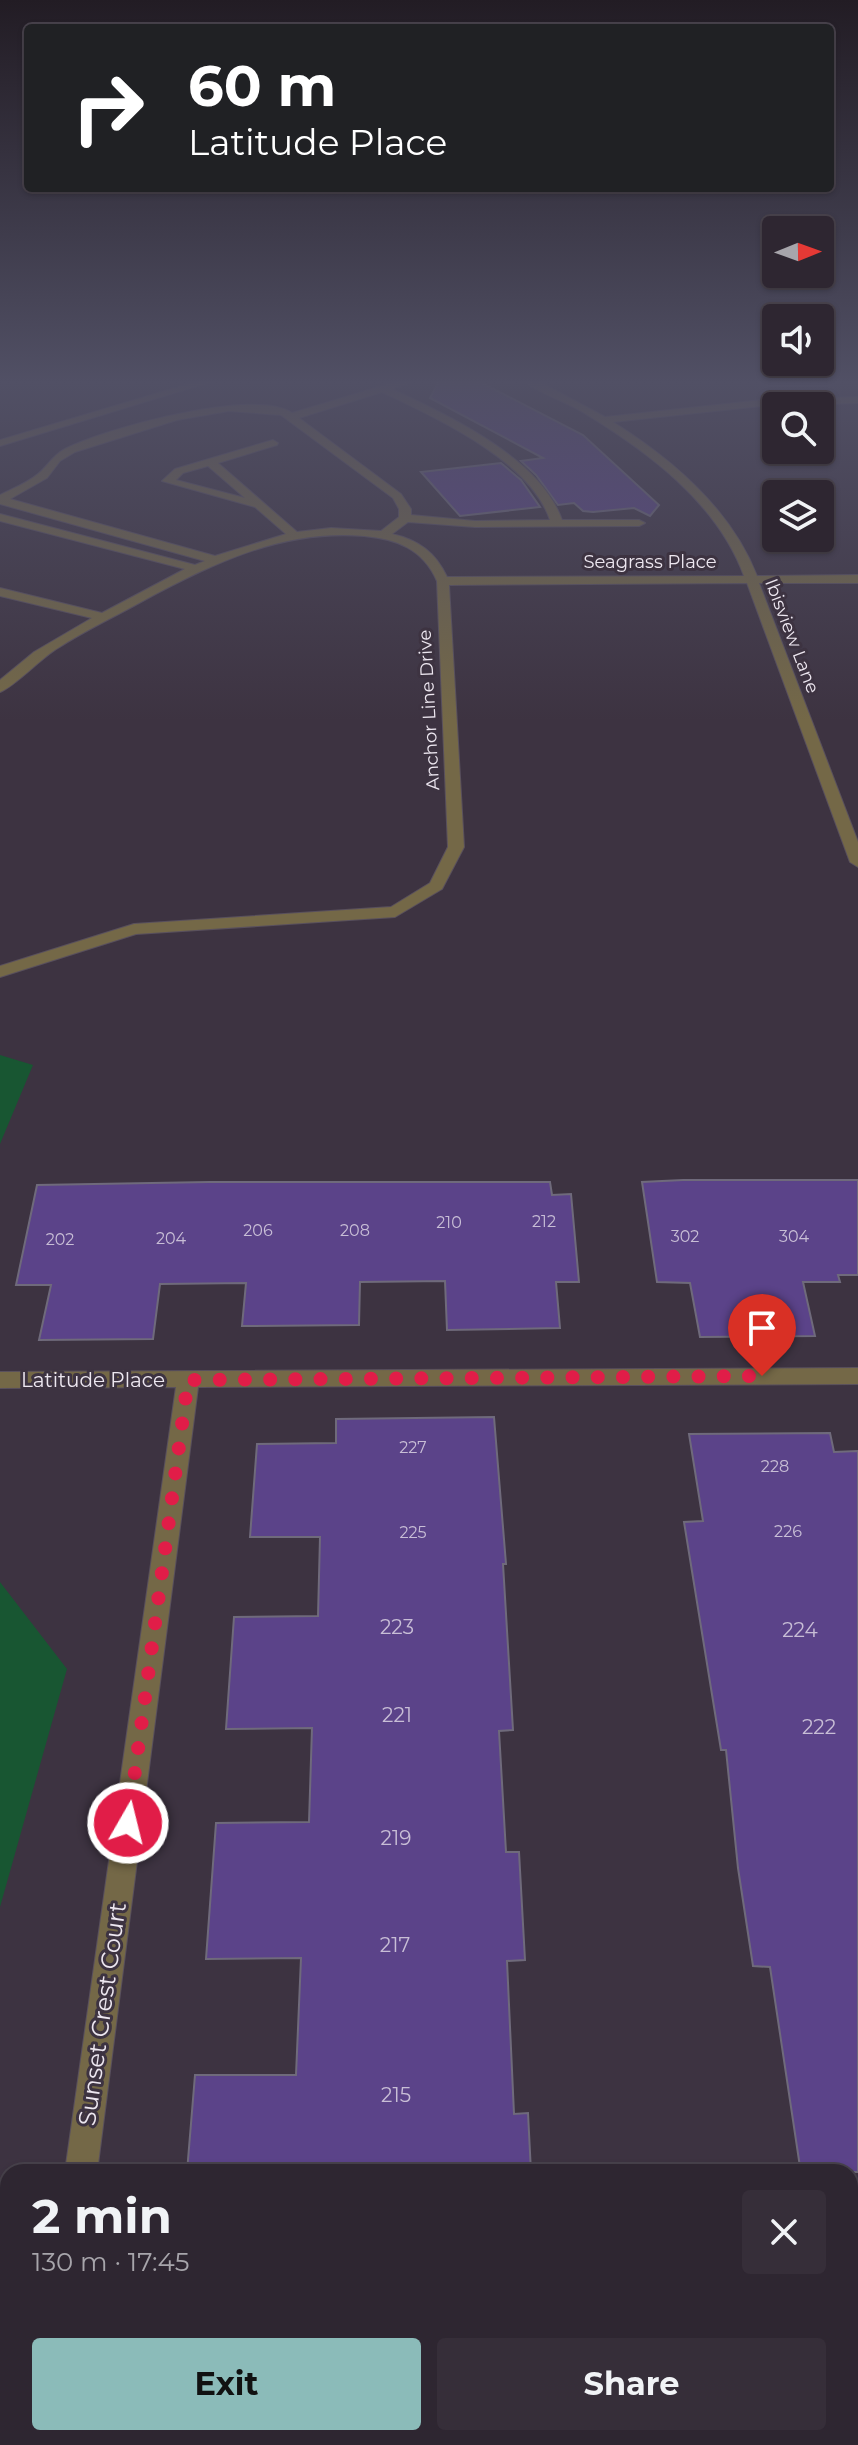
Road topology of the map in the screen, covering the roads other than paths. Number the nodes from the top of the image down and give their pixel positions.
1 (214, 493) edge
2 (243, 493) edge
3 (393, 493) edge
4 (542, 493) edge
5 (696, 493) edge
6 (0, 500) edge
7 (255, 504) junction
8 (0, 517) edge
9 (405, 518) junction
10 (557, 523) junction
11 (639, 523) dead end
12 (385, 534) junction
13 (294, 535) junction
14 (219, 561) junction
15 (198, 569) junction
16 (751, 579) junction
17 (858, 579) edge
18 (443, 581) junction
19 (0, 592) edge
20 (103, 617) junction
21 (0, 688) edge
22 (858, 862) edge
23 (0, 972) edge
24 (858, 1376) edge
25 (0, 1380) edge
26 (188, 1380) junction
27 (82, 2164) edge

1 - 7 street
2 - 7 street
3 - 9 street
4 - 10 street
5 - 16 street, Ibisview Lane
6 - 14 street
7 - 13 street
8 - 15 street
9 - 10 street
9 - 12 street
10 - 11 street
12 - 13 street
12 - 18 street
13 - 14 street
14 - 15 street
15 - 20 street
16 - 17 street, Seagrass Place
16 - 18 street, Seagrass Place
16 - 22 street, Ibisview Lane
18 - 23 street, Anchor Line Drive
19 - 20 street
20 - 21 street
24 - 26 street, Latitude Place
25 - 26 street, Latitude Place
26 - 27 street, Sunset Crest Court

